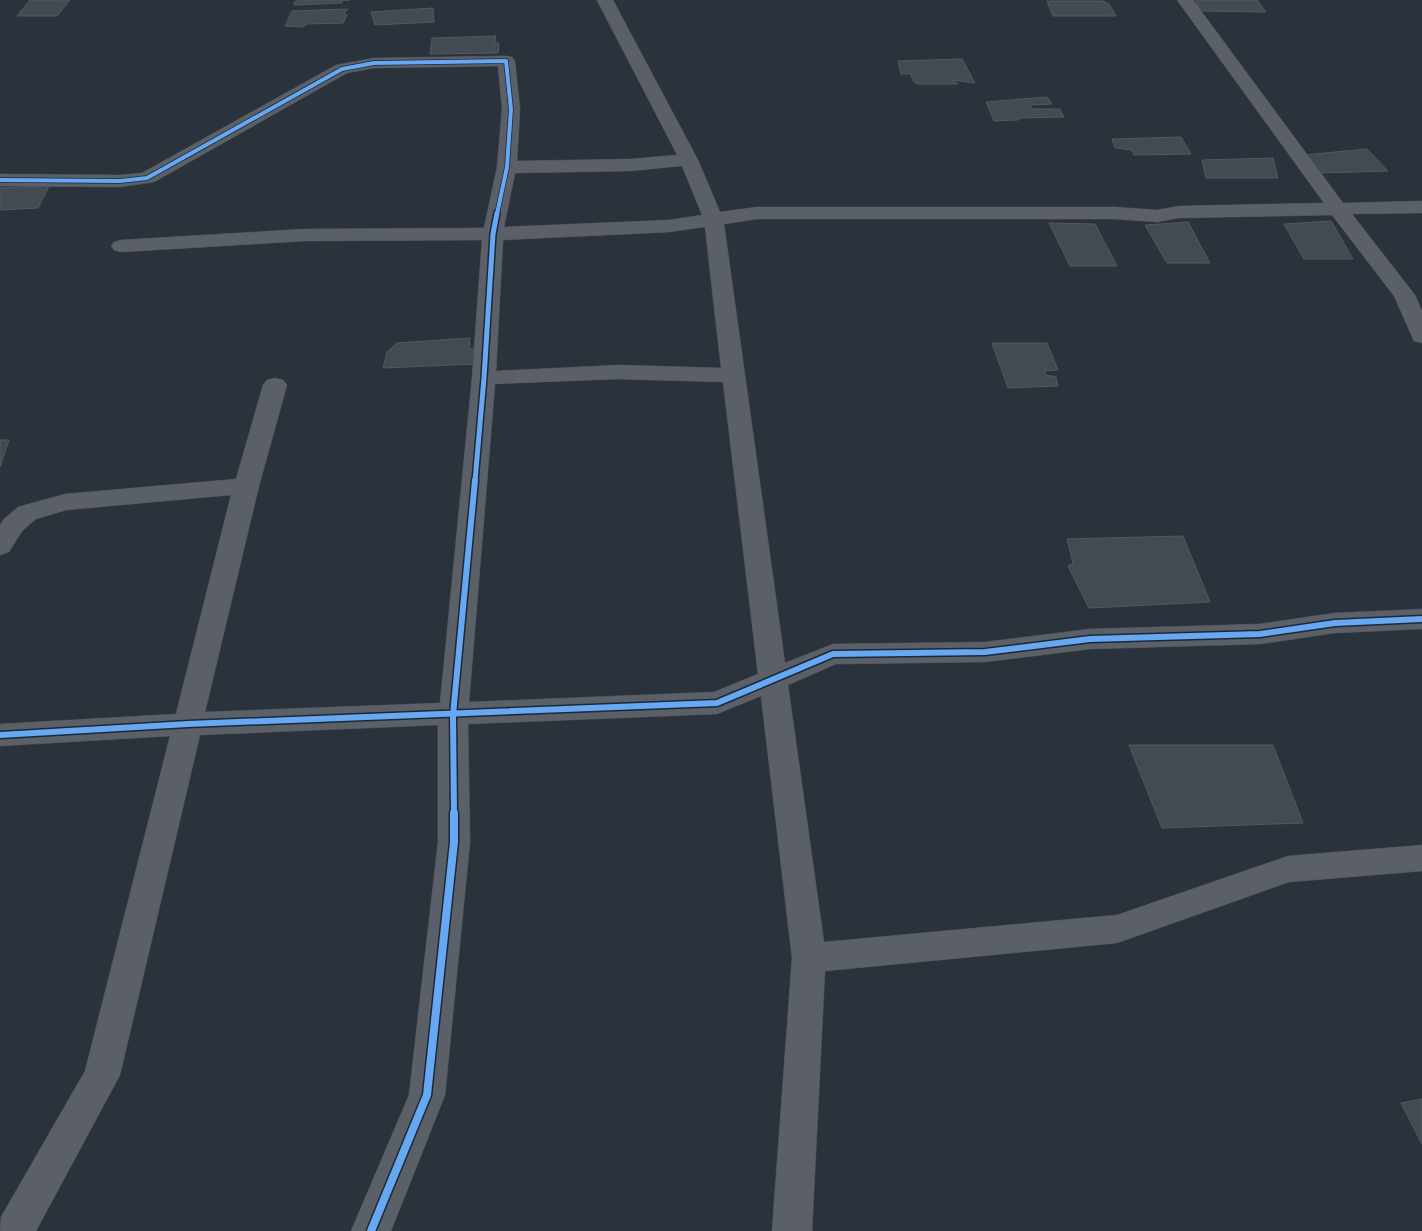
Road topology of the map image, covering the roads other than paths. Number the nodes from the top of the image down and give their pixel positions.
1 (605, 0) edge
2 (1185, 0) edge
3 (689, 160) junction
4 (507, 167) junction
5 (0, 180) edge
6 (1422, 207) edge
7 (1338, 209) junction
8 (714, 220) junction
9 (493, 234) junction
10 (120, 246) dead end
11 (1422, 336) edge
12 (734, 375) junction
13 (484, 378) junction
14 (275, 385) dead end
15 (246, 486) junction
16 (0, 546) edge
17 (1422, 619) edge
18 (773, 678) junction
19 (453, 714) junction
20 (188, 724) junction
21 (0, 735) edge
22 (1422, 858) edge
23 (809, 958) junction
24 (15, 1231) edge
25 (371, 1231) edge
26 (792, 1231) edge

1 - 3 street
2 - 7 street
3 - 4 street
3 - 8 street
4 - 5 street
4 - 9 street
6 - 7 street
7 - 8 street
7 - 11 street
8 - 9 street
8 - 12 street
9 - 10 street
9 - 13 street
12 - 13 street
12 - 18 street
13 - 19 street
14 - 15 street
15 - 16 street
15 - 20 street
17 - 18 street
18 - 19 street
18 - 23 street
19 - 20 street
19 - 25 street
20 - 21 street
20 - 24 street
22 - 23 street
23 - 26 street

